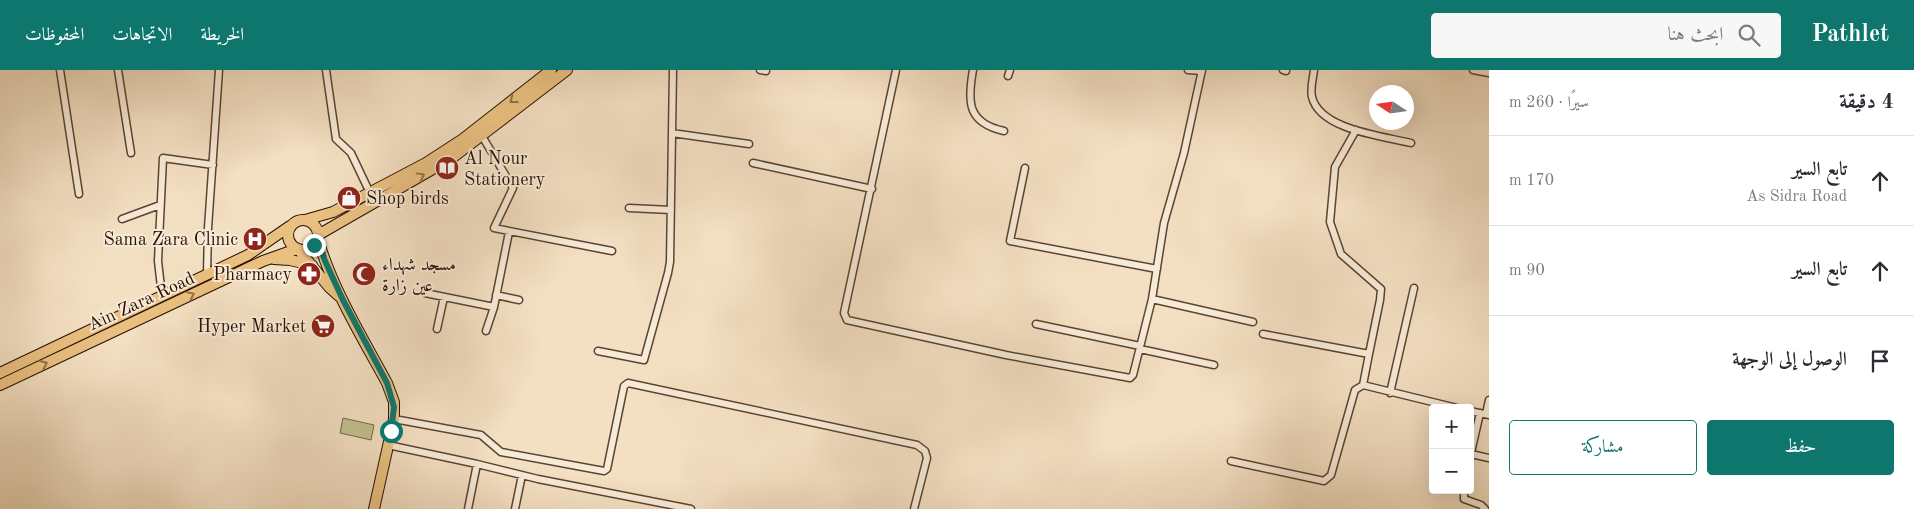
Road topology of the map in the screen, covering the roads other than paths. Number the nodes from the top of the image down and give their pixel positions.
1 (60, 70) edge
2 (118, 70) edge
3 (219, 70) edge
4 (326, 70) edge
5 (551, 70) edge
6 (567, 70) edge
7 (673, 70) edge
8 (896, 70) edge
9 (973, 70) edge
10 (1188, 70) edge
11 (1314, 70) edge
12 (1473, 70) edge
13 (1202, 71) edge
14 (1489, 73) edge
15 (1356, 130) junction
16 (1004, 131) dead end
17 (672, 133) junction
18 (482, 136) junction
19 (1411, 143) dead end
20 (749, 144) dead end
21 (131, 153) dead end
22 (753, 163) dead end
23 (213, 165) junction
24 (1025, 168) dead end
25 (872, 189) junction
26 (370, 193) junction
27 (79, 194) dead end
28 (160, 205) junction
29 (628, 208) dead end
30 (672, 210) junction
31 (326, 215) junction
32 (122, 219) dead end
33 (305, 220) junction
34 (290, 226) junction
35 (332, 226) junction
36 (509, 232) junction
37 (318, 237) junction
38 (270, 241) junction
39 (298, 249) junction
40 (612, 251) dead end
41 (280, 254) junction
42 (268, 258) junction
43 (312, 265) junction
44 (1157, 269) junction
45 (207, 275) junction
46 (1414, 288) dead end
47 (425, 293) dead end
48 (496, 295) junction
49 (162, 296) junction
50 (444, 297) junction
51 (1152, 299) junction
52 (343, 300) junction
53 (519, 300) dead end
54 (494, 307) junction
55 (1253, 322) dead end
56 (1036, 324) dead end
57 (437, 329) dead end
58 (486, 331) dead end
59 (1263, 334) dead end
60 (1140, 348) junction
61 (598, 350) dead end
62 (1369, 354) junction
63 (1214, 365) dead end
64 (0, 373) edge
65 (0, 385) edge
66 (1363, 385) junction
67 (1390, 393) junction
68 (1489, 400) edge
69 (1439, 404) edge
70 (1485, 414) edge
71 (394, 419) junction
72 (388, 445) junction
73 (1473, 449) edge
74 (1474, 456) edge
75 (1489, 458) edge
76 (1231, 461) dead end
77 (478, 464) junction
78 (522, 476) junction
79 (1464, 494) edge
80 (654, 501) junction
81 (374, 509) edge
82 (468, 509) edge
83 (515, 509) edge
84 (652, 509) edge
85 (691, 509) edge
86 (914, 509) edge
87 (1485, 509) edge

1 - 27 street
2 - 21 street
3 - 23 street
4 - 26 street
5 -> 26 main road
6 - 18 main road
7 - 17 street
8 - 25 street
9 - 16 street
10 - 13 street
11 - 15 street
12 - 14 street
13 - 44 street
15 - 19 street
15 - 62 street
17 - 20 street
17 - 30 street
35 -> 18 main road
18 - 36 street
22 - 25 street
23 - 28 street
23 - 45 street
24 - 44 street
25 - 60 street
26 - 31 main road
28 - 32 street
28 - 49 street
29 - 30 street
30 - 61 street
31 - 33 main road
31 - 35 main road
33 - 34 main road
33 - 37 main road
34 - 38 main road, Ain Zara Road
34 - 39 main road
35 - 37 main road
36 - 40 street
36 - 48 street
37 - 39 main road
37 - 52 main road
38 - 41 main road
38 - 45 main road, Ain Zara Road
39 - 41 main road, Ain Zara Road
39 - 43 main road
41 - 42 main road, Ain Zara Road
42 - 43 main road
65 -> 42 main road, Ain Zara Road
43 - 52 main road
44 - 51 street
45 - 49 main road, Ain Zara Road
46 - 67 street
47 - 50 street
48 - 53 street
48 - 54 street
49 - 64 main road, Ain Zara Road
50 - 54 street
50 - 57 street
51 - 55 street
51 - 60 street
52 - 71 main road
54 - 58 street
56 - 60 street
59 - 62 street
60 - 63 street
62 - 66 street
66 - 67 street
66 - 76 street
67 - 69 street
68 - 70 street
70 - 73 street
71 - 72 main road
71 - 86 street
72 - 77 street
72 - 81 main road
74 - 75 street
77 - 78 street
77 - 82 street
78 - 80 street
78 - 83 street
79 - 87 street
80 - 84 street
80 - 85 street

